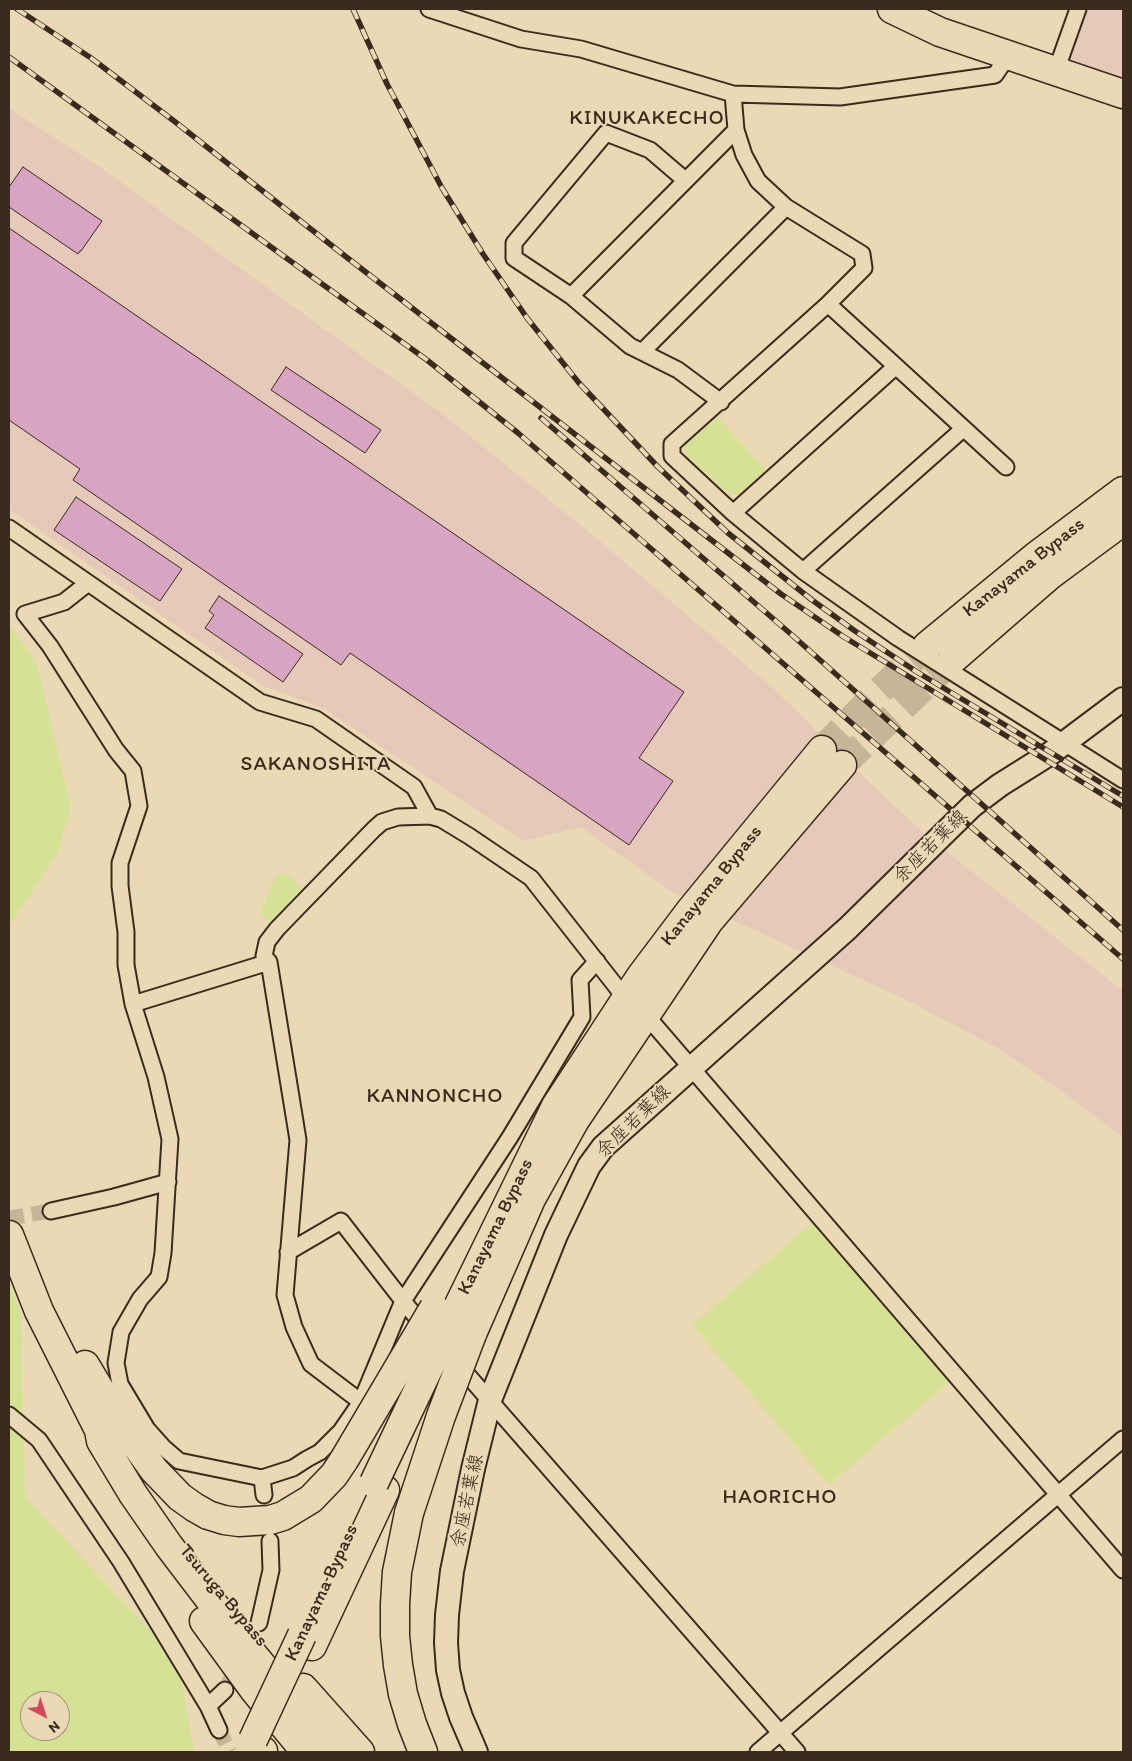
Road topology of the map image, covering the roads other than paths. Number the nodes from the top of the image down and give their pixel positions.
1 (429, 9) edge
2 (892, 9) edge
3 (1078, 9) edge
4 (1008, 56) junction
5 (1056, 72) junction
6 (733, 94) junction
7 (1123, 94) edge
8 (736, 130) junction
9 (685, 180) junction
10 (786, 207) junction
11 (571, 296) junction
12 (828, 304) junction
13 (642, 352) junction
14 (896, 367) junction
15 (721, 402) junction
16 (963, 429) junction
17 (1006, 467) dead end
18 (1123, 491) edge
19 (733, 513) junction
20 (1123, 521) edge
21 (9, 528) edge
22 (803, 571) junction
23 (88, 583) junction
24 (927, 646) tunnel mouth
25 (952, 660) tunnel mouth
26 (1123, 699) edge
27 (1064, 743) junction
28 (832, 757) tunnel mouth
29 (1123, 780) edge
30 (430, 816) junction
31 (596, 961) junction
32 (269, 962) junction
33 (133, 1004) junction
34 (636, 1007) junction
35 (691, 1069) junction
36 (168, 1182) junction
37 (51, 1211) tunnel mouth
38 (9, 1217) edge
39 (9, 1234) edge
40 (288, 1252) junction
41 (403, 1301) junction
42 (39, 1312) junction
43 (455, 1322) junction
44 (490, 1400) junction
45 (361, 1402) junction
46 (9, 1415) edge
47 (99, 1430) junction
48 (1123, 1439) edge
49 (262, 1478) junction
50 (264, 1495) dead end
51 (1059, 1496) junction
52 (270, 1541) dead end
53 (1123, 1570) edge
54 (259, 1623) tunnel mouth
55 (225, 1690) tunnel mouth
56 (208, 1706) junction
57 (219, 1730) tunnel mouth
58 (780, 1733) junction
59 (257, 1749) edge
60 (306, 1752) edge
61 (333, 1752) edge
62 (360, 1752) edge
63 (423, 1752) edge
64 (476, 1752) edge
65 (758, 1752) edge
66 (797, 1752) edge

1 - 6 street
2 - 4 highway
3 - 5 street
4 - 5 highway
4 - 6 street
5 - 7 highway
6 - 8 street
8 - 9 street
8 - 10 street
9 - 11 street
9 - 11 street
10 - 12 street
10 - 13 street
11 - 13 street
12 - 14 street
12 - 15 street
13 - 15 street
14 - 16 street
14 - 19 street
15 - 19 street
16 - 17 street
16 - 22 street
18 - 24 highway, Kanayama Bypass
19 - 22 street
20 - 25 highway, Kanayama Bypass
21 - 23 street
22 - 27 street
23 - 30 street
23 - 33 street
26 - 27 main road, 余座若葉線
27 - 29 street
27 - 35 main road, 余座若葉線
28 - 34 highway, Kanayama Bypass
30 - 31 street
30 - 32 street
31 - 34 street
31 - 41 street
32 - 33 street
32 - 40 street
33 - 36 street
34 - 35 street
34 - 43 highway, Kanayama Bypass
34 - 43 highway, Kanayama Bypass
35 - 44 main road, 余座若葉線
35 - 51 street
36 - 37 street
36 - 49 street
38 - 43 highway, bridge
39 - 42 highway, Tsuruga Bypass
40 - 41 street
40 - 45 street
41 - 44 street
41 - 45 street
42 - 47 highway, Tsuruga Bypass
42 - 60 highway
43 - 59 highway, Kanayama Bypass, bridge
43 - 63 highway, Kanayama Bypass, bridge
44 - 58 street
44 - 64 main road, 余座若葉線
45 - 49 street
46 - 56 street
47 - 61 highway, Tsuruga Bypass
47 - 62 highway, Tsuruga Bypass
48 - 51 street
49 - 50 street
51 - 53 street
51 - 58 street
52 - 54 street
55 - 56 street
56 - 57 street
58 - 65 street
58 - 66 street

